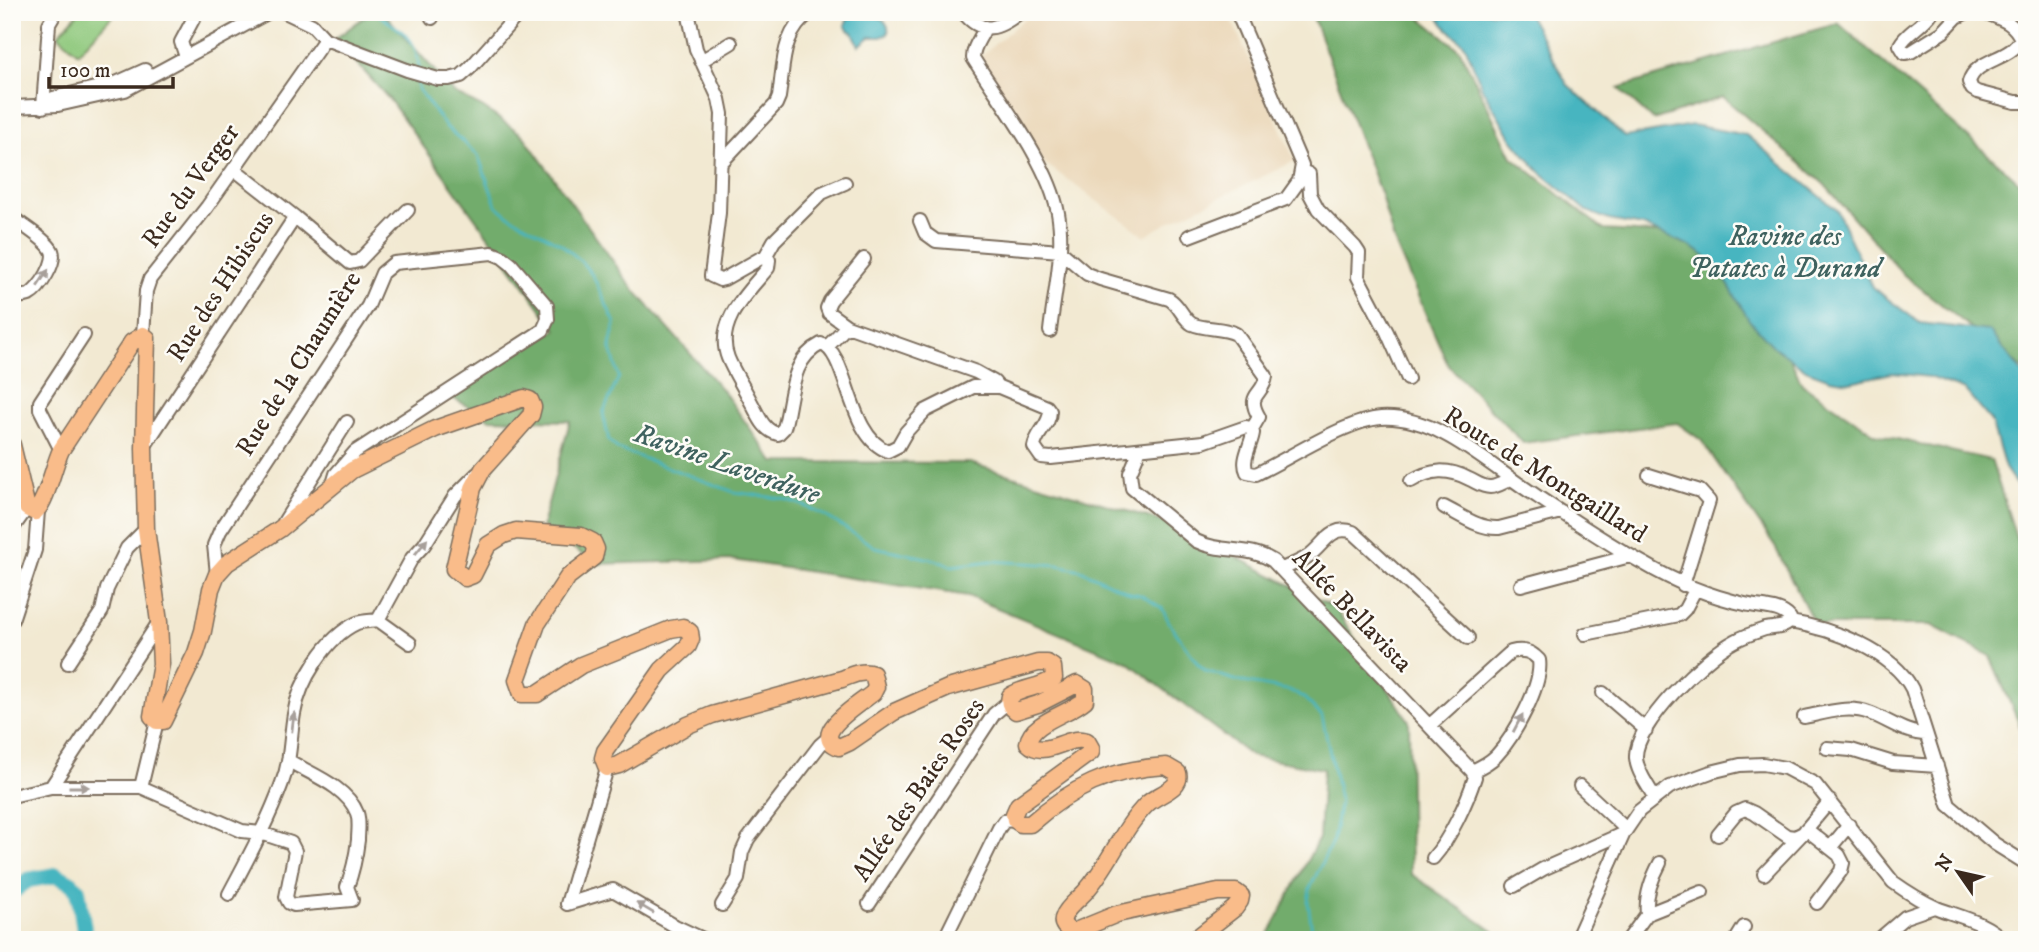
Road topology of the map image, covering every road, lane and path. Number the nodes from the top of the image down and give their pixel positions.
1 (56, 12) edge
2 (197, 12) edge
3 (250, 12) edge
4 (269, 12) edge
5 (285, 12) edge
6 (300, 12) edge
7 (520, 12) edge
8 (688, 12) edge
9 (788, 12) edge
10 (811, 12) edge
11 (963, 12) edge
12 (1020, 12) edge
13 (1237, 12) edge
14 (1932, 12) edge
15 (1967, 12) edge
16 (1984, 12) edge
17 (795, 26) junction
18 (985, 27) junction
19 (325, 39) junction
20 (731, 43) dead end
21 (184, 53) junction
22 (701, 61) junction
23 (12, 99) edge
24 (2027, 102) edge
25 (43, 103) junction
26 (12, 107) edge
27 (722, 163) junction
28 (234, 169) junction
29 (1302, 171) junction
30 (845, 183) dead end
31 (408, 210) dead end
32 (12, 217) edge
33 (295, 217) junction
34 (920, 221) dead end
35 (1189, 236) dead end
36 (1060, 251) junction
37 (765, 257) junction
38 (864, 258) dead end
39 (12, 296) edge
40 (847, 326) junction
41 (1050, 331) dead end
42 (83, 335) dead end
43 (143, 335) junction
44 (828, 346) junction
45 (1408, 379) dead end
46 (999, 387) junction
47 (347, 422) dead end
48 (1252, 429) junction
49 (12, 445) edge
50 (144, 448) junction
51 (1140, 449) junction
52 (61, 450) junction
53 (483, 469) junction
54 (1649, 475) dead end
55 (1511, 479) junction
56 (1411, 481) dead end
57 (332, 487) junction
58 (1444, 507) dead end
59 (32, 509) junction
60 (1561, 512) junction
61 (146, 528) junction
62 (12, 529) edge
63 (280, 529) junction
64 (1630, 556) junction
65 (1282, 569) junction
66 (216, 574) junction
67 (1521, 585) dead end
68 (1689, 587) junction
69 (12, 620) edge
70 (378, 620) junction
71 (159, 622) junction
72 (1790, 622) junction
73 (1585, 634) dead end
74 (1468, 638) dead end
75 (410, 643) dead end
76 (68, 663) dead end
77 (1603, 693) dead end
78 (1009, 702) junction
79 (1804, 717) dead end
80 (157, 721) junction
81 (1430, 725) junction
82 (1646, 730) junction
83 (1926, 734) junction
84 (828, 738) junction
85 (1828, 748) dead end
86 (289, 761) junction
87 (1937, 766) junction
88 (607, 768) junction
89 (1472, 771) junction
90 (1580, 786) dead end
91 (51, 787) junction
92 (141, 787) junction
93 (12, 796) edge
94 (1654, 797) junction
95 (1830, 801) junction
96 (1015, 820) junction
97 (1849, 825) junction
98 (1625, 831) junction
99 (1805, 831) junction
100 (261, 833) junction
101 (1718, 835) dead end
102 (1830, 848) junction
103 (1433, 858) dead end
104 (1660, 863) dead end
105 (2027, 864) edge
106 (1764, 874) dead end
107 (1514, 886) dead end
108 (1702, 892) dead end
109 (229, 894) dead end
110 (1817, 903) dead end
111 (869, 904) dead end
112 (722, 905) dead end
113 (1934, 907) junction
114 (1647, 914) junction
115 (1744, 927) dead end
116 (705, 940) edge
117 (944, 940) edge
118 (1194, 940) edge
119 (1576, 940) edge
120 (1628, 940) edge
121 (1735, 940) edge
122 (1878, 940) edge
123 (2003, 940) edge

1 - 25 street
2 - 21 street
3 - 21 street
4 - 21 street
5 - 19 street
6 - 19 street
7 - 19 street
8 - 22 street
9 - 17 street
10 - 17 street
11 - 18 street
12 - 18 street
13 - 29 street
14 - 15 street
16 - 24 street
17 - 27 street
18 - 36 street
19 - 28 street, Rue du Verger
20 - 22 street
21 - 25 street
22 - 27 street
23 - 25 street
25 - 26 street
27 - 37 street
28 - 33 street, Rue des Hibiscus
28 - 43 street, Rue du Verger
29 - 35 street
29 - 45 street
30 - 37 street
31 - 33 street
39 -> 32 street
33 - 50 street, Rue des Hibiscus
34 - 36 street
36 - 41 street
36 - 48 street
37 - 44 street
38 - 40 street
40 - 44 street
40 - 46 street
42 - 52 street
43 - 50 main road
43 - 52 main road
44 - 46 street
46 - 51 street
47 - 63 street
48 - 51 street
48 - 55 street, Route de Montgaillard
49 - 59 main road
50 - 61 main road
51 - 65 street, Allée Bellavista
52 - 59 main road
53 - 57 main road
70 -> 53 street
53 - 88 main road
54 - 68 street
55 - 56 street
55 - 60 street, Route de Montgaillard
57 - 63 main road
57 - 66 street, Rue de la Chaumière
58 - 60 street
59 - 62 street
59 - 69 street
60 - 64 street, Route de Montgaillard
61 - 71 main road
61 - 76 street
63 - 66 main road
64 - 67 street
64 - 68 street, Route de Montgaillard
65 - 74 street
65 - 81 street, Allée Bellavista
66 - 80 main road
68 - 72 street, Route de Montgaillard
68 - 73 street
70 - 75 street
86 -> 70 street
71 - 80 main road
71 - 91 street
72 - 82 street
72 - 83 street, Route de Montgaillard
77 - 82 street
78 - 84 main road
78 - 96 main road
78 - 111 street, Allée des Baies Roses
79 - 83 street
80 - 92 street
81 - 89 street, Allée Bellavista
89 -> 81 street
82 - 94 street
83 - 87 street, Route de Montgaillard
84 - 88 main road
84 - 112 street
85 - 87 street
86 - 100 street
86 - 100 street
87 - 105 street, Route de Montgaillard
116 -> 88 street
89 - 103 street
90 - 98 street
91 -> 92 street
91 - 93 street
92 - 100 street
94 - 95 street
94 - 98 street
95 - 97 street
95 - 99 street
96 - 117 street
96 - 118 main road
97 - 102 street
97 - 113 street
98 - 107 street
98 - 119 street
99 - 101 street
99 - 102 street
99 - 106 street
100 - 109 street
102 - 110 street
104 - 114 street
108 - 114 street
113 - 122 street
113 - 123 street
114 - 120 street
115 - 121 street

